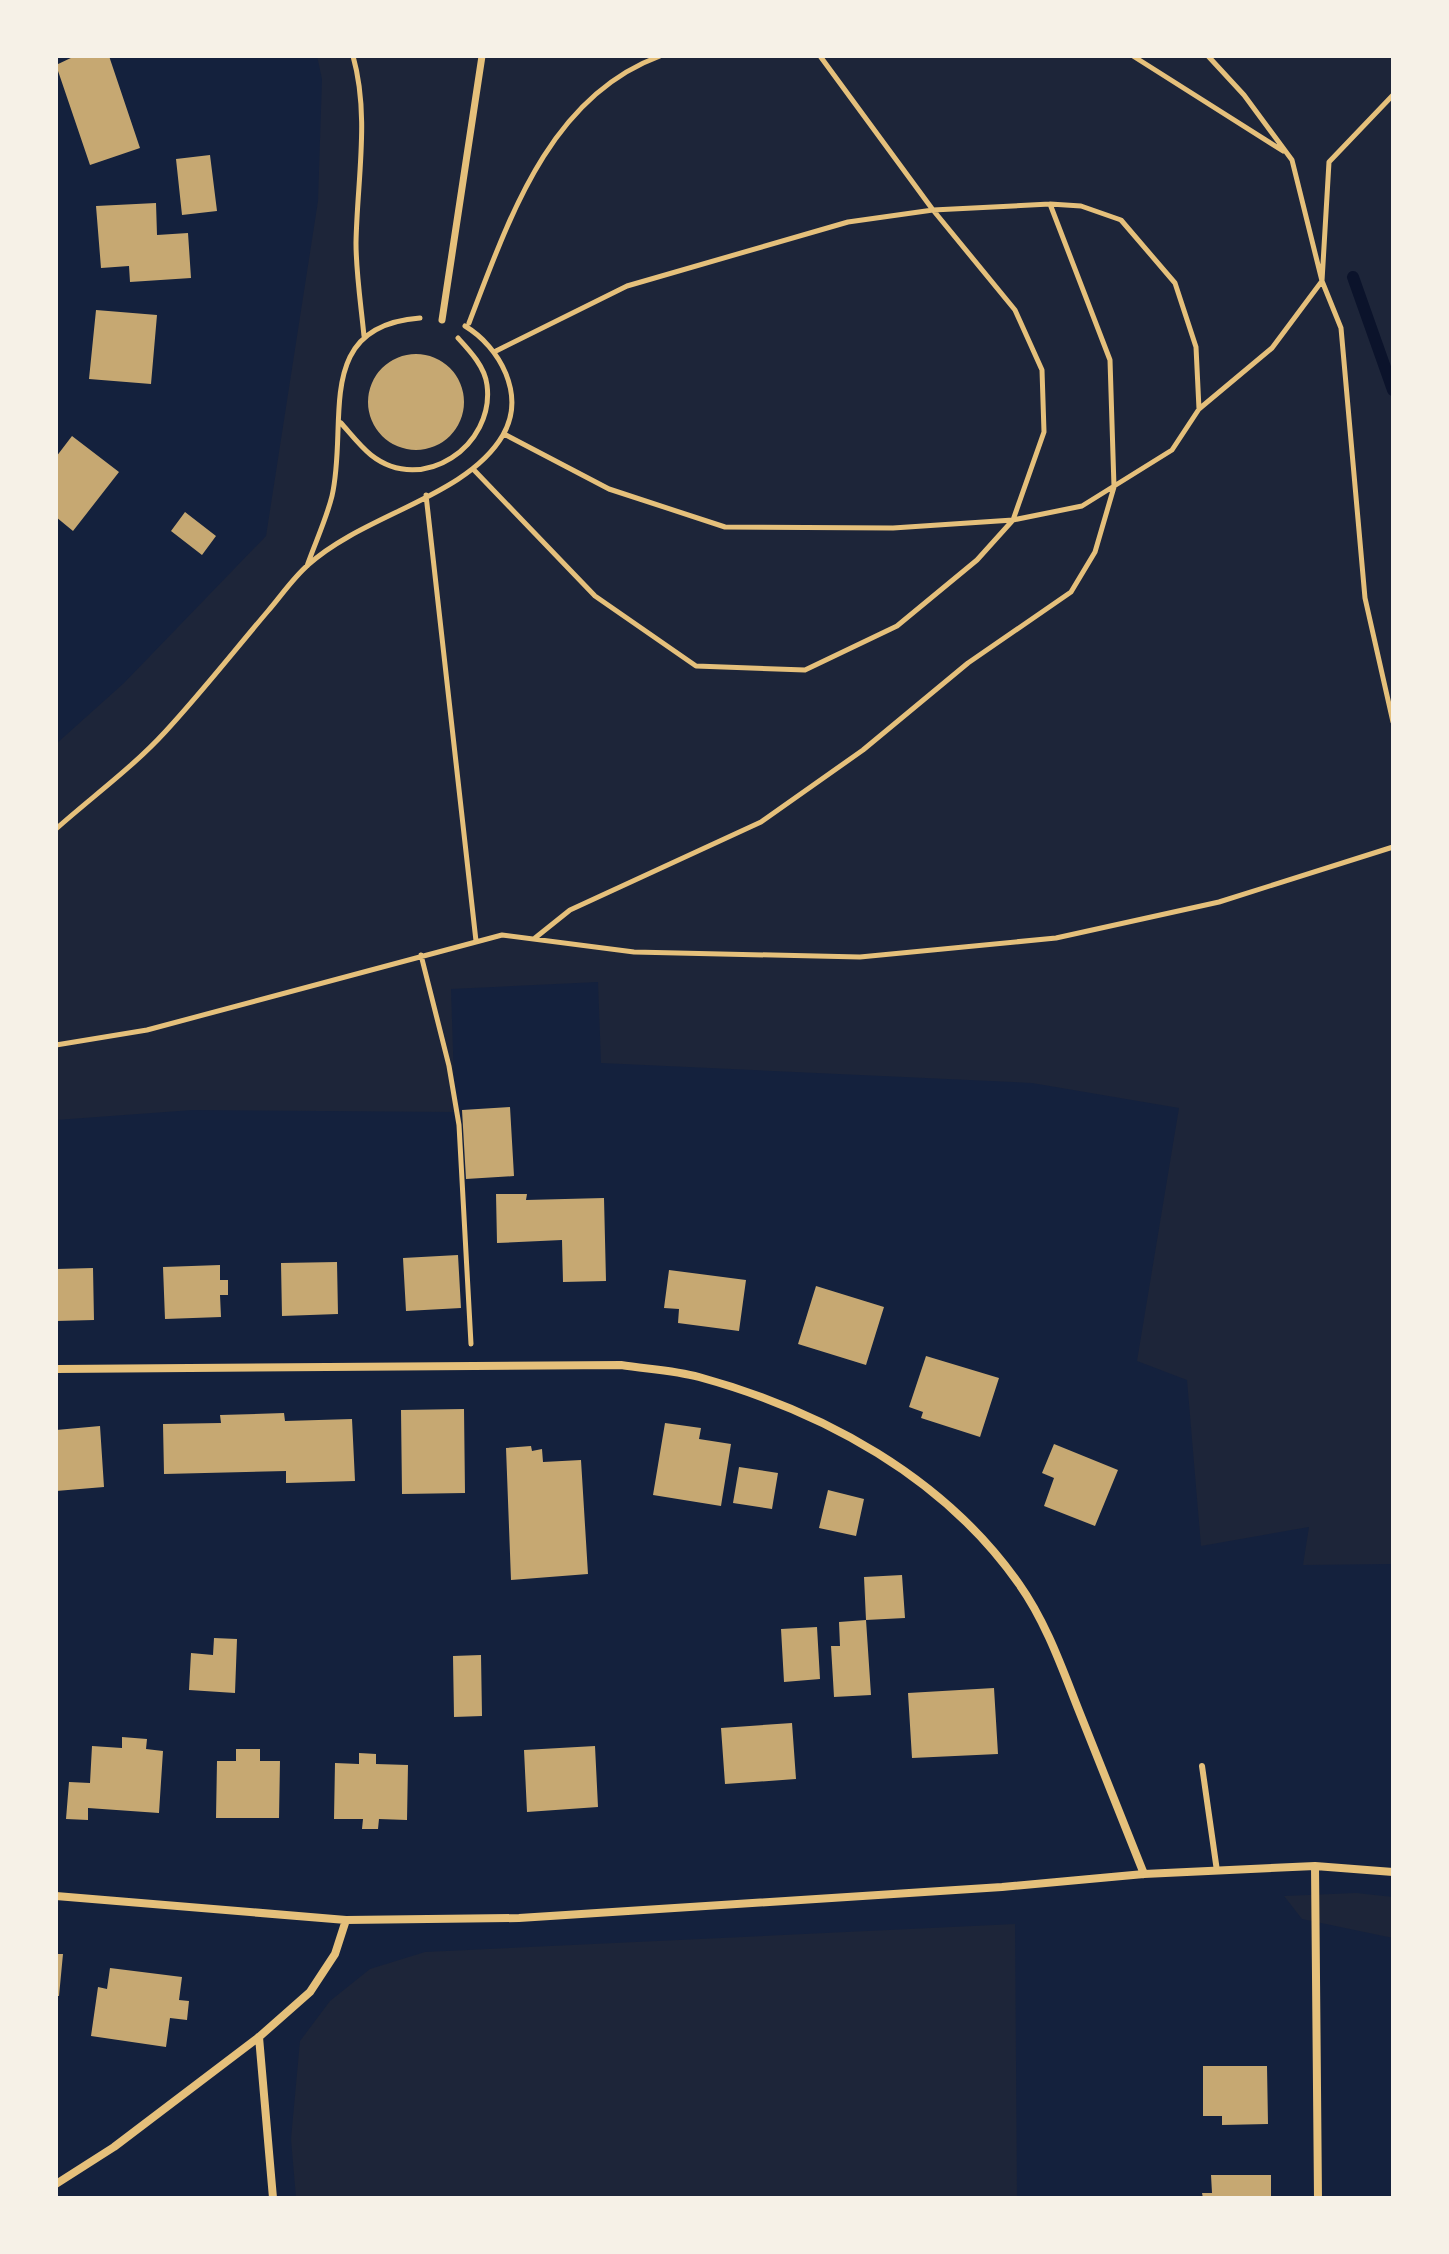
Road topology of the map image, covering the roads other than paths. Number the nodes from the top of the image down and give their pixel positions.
1 (482, 56) edge
2 (442, 320) road end
3 (56, 1369) edge
4 (1202, 1766) dead end
5 (1315, 1866) junction
6 (1217, 1871) junction
7 (1393, 1872) edge
8 (1144, 1874) junction
9 (56, 1896) edge
10 (346, 1920) junction
11 (259, 2037) junction
12 (56, 2184) edge
13 (273, 2198) edge
14 (1318, 2198) edge

1 - 2 street
3 - 8 street
4 - 6 lane
5 - 6 street
5 - 7 street
5 - 14 street
6 - 8 street
8 - 10 street
9 - 10 street
10 - 11 street
11 - 12 street
11 - 13 street

